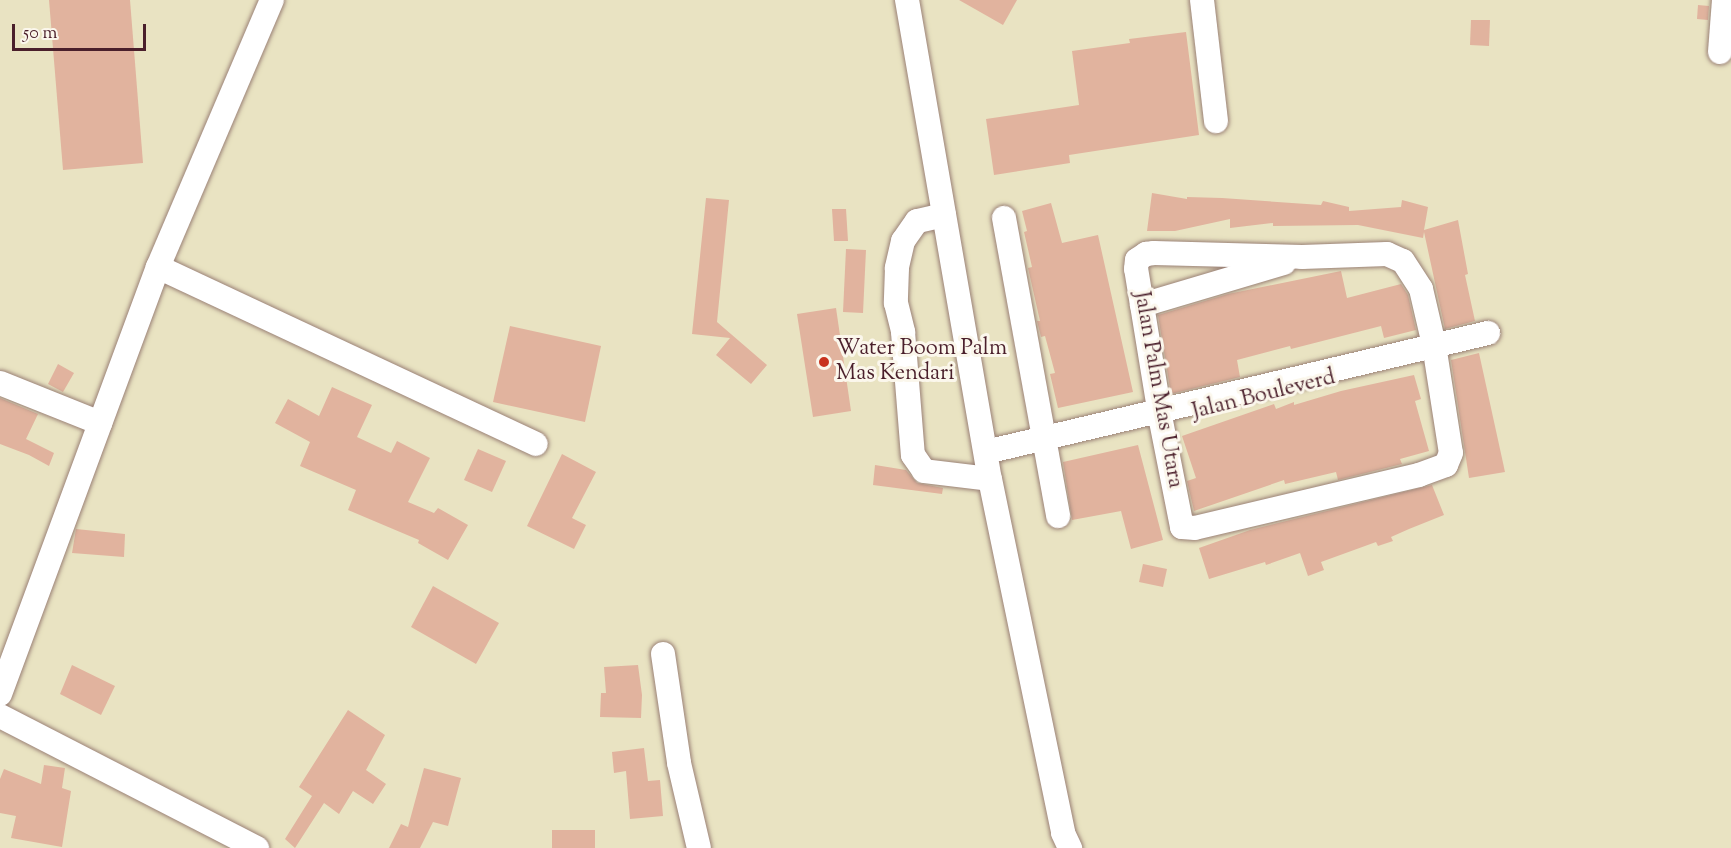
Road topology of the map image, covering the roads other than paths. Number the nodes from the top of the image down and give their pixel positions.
1 (272, 0) edge
2 (907, 0) edge
3 (1202, 0) edge
4 (1724, 0) edge
5 (1720, 52) dead end
6 (1216, 121) dead end
7 (944, 215) junction
8 (1004, 218) dead end
9 (1302, 257) junction
10 (158, 267) junction
11 (1142, 305) junction
12 (1488, 333) dead end
13 (1435, 349) junction
14 (0, 383) edge
15 (1160, 416) junction
16 (100, 423) junction
17 (1045, 443) junction
18 (536, 444) dead end
19 (988, 465) junction
20 (1058, 516) dead end
21 (663, 654) dead end
22 (0, 694) edge
23 (0, 716) edge
24 (1064, 843) edge
25 (257, 848) edge
26 (699, 848) edge

1 - 10 street
2 - 7 street
3 - 6 street
4 - 5 street
7 - 19 street
7 - 19 street
8 - 17 street
9 - 11 street
9 - 11 street, Jalan Palm Mas Utara
9 - 13 street, Jalan Palm Mas Utara
10 - 16 street
10 - 18 street
11 - 15 street, Jalan Palm Mas Utara
12 - 13 street, Jalan Bouleverd
13 - 15 street, Jalan Bouleverd
13 - 15 street, Jalan Palm Mas Utara
14 - 16 street
15 - 17 street, Jalan Bouleverd
16 - 22 street
17 - 19 street, Jalan Bouleverd
17 - 20 street
19 - 24 street
21 - 26 street
23 - 25 street

